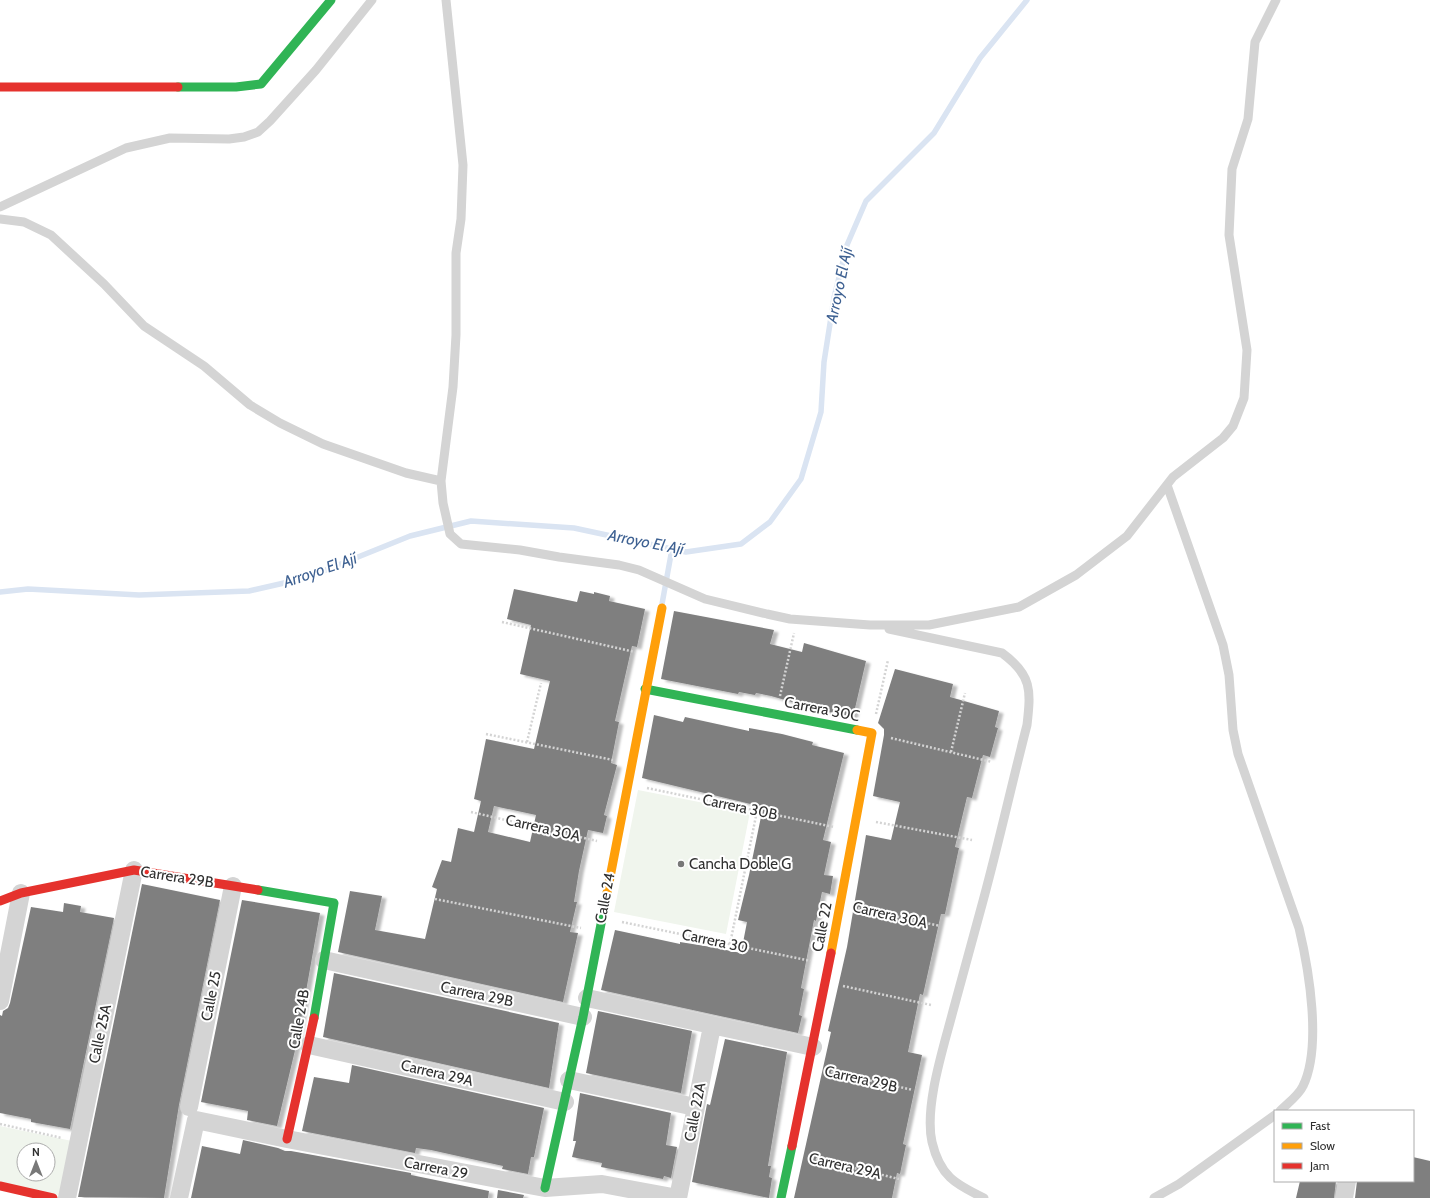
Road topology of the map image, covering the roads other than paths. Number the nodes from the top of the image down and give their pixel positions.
1 (331, 0) edge
2 (372, 0) edge
3 (446, 0) edge
4 (1276, 0) edge
5 (0, 87) edge
6 (0, 207) edge
7 (0, 219) edge
8 (441, 481) junction
9 (1167, 485) junction
10 (662, 608) dead end
11 (870, 625) junction
12 (645, 690) junction
13 (872, 733) joint
14 (134, 870) junction
15 (233, 886) junction
16 (21, 893) junction
17 (0, 900) edge
18 (334, 903) joint
19 (324, 960) junction
20 (586, 998) junction
21 (0, 1001) edge
22 (583, 1017) junction
23 (712, 1026) junction
24 (309, 1045) junction
25 (813, 1047) junction
26 (569, 1080) junction
27 (565, 1102) junction
28 (695, 1107) junction
29 (1281, 1110) edge
30 (192, 1113) junction
31 (1274, 1116) edge
32 (287, 1139) junction
33 (1347, 1182) edge
34 (0, 1186) edge
35 (545, 1188) junction
36 (601, 1191) edge
37 (54, 1198) edge
38 (67, 1198) edge
39 (179, 1198) edge
40 (678, 1198) edge
41 (781, 1198) edge
42 (984, 1198) edge
43 (1154, 1198) edge
44 (1344, 1198) edge

1 - 5 street
2 - 6 lane
3 - 8 lane
4 - 9 lane
7 - 8 lane
8 - 11 lane
9 - 11 lane
9 - 29 lane
10 - 12 street, Calle 24
11 - 42 lane
12 - 13 street, Carrera 30C
12 - 20 street, Calle 24
13 - 25 street, Calle 22
14 - 15 street, Carrera 29B
14 - 16 street, Carrera 29B
14 - 38 street, Calle 25A
15 - 18 street, Carrera 29B
15 - 30 street, Calle 25
16 - 17 street
16 - 21 street
18 - 19 street, Calle 24B
19 - 22 street, Carrera 29B
19 - 24 street, Calle 24B
20 - 22 street, Calle 24
20 - 23 street, Carrera 29B
22 - 26 street, Calle 24
23 - 25 street, Carrera 29B
23 - 28 street, Calle 22A
24 - 27 street, Carrera 29A
24 - 32 street, Calle 24B
25 - 41 street, Calle 22
26 - 27 street, Calle 24
26 - 28 street
27 - 35 street, Calle 24
28 - 40 street, Calle 22A
30 - 32 street, Carrera 29
30 - 39 street, Calle 25
31 - 43 lane
32 - 35 street, Carrera 29
33 - 44 street
34 - 37 street
35 - 36 street, Carrera 29
36 - 40 street, Carrera 29

